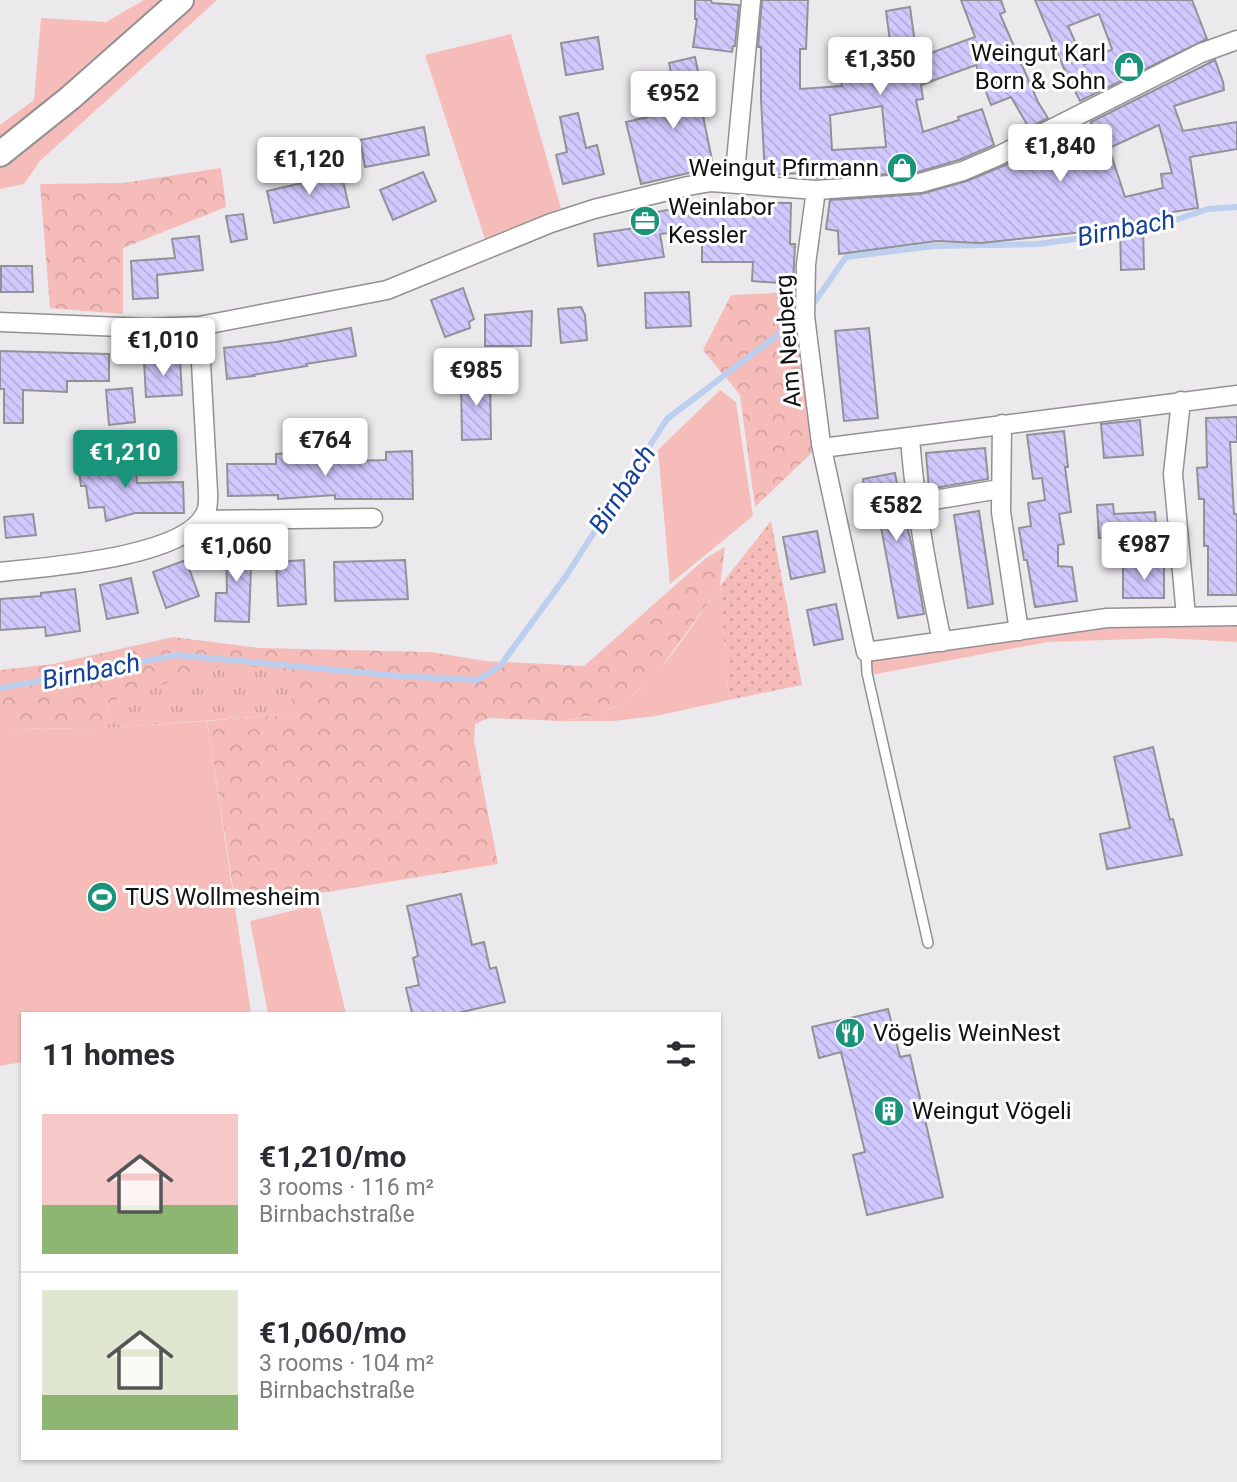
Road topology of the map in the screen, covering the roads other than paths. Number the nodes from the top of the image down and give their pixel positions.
1 (181, 0) edge
2 (751, 0) edge
3 (1237, 40) edge
4 (0, 154) edge
5 (734, 183) junction
6 (816, 190) junction
7 (0, 322) edge
8 (200, 326) junction
9 (1237, 395) edge
10 (1181, 401) junction
11 (1002, 424) junction
12 (909, 438) junction
13 (822, 448) junction
14 (1000, 489) junction
15 (916, 503) junction
16 (373, 518) dead end
17 (201, 520) junction
18 (0, 572) edge
19 (1237, 616) edge
20 (1186, 617) junction
21 (1019, 631) junction
22 (942, 642) junction
23 (866, 652) junction
24 (928, 943) dead end

1 - 4 main road
2 - 5 street
3 - 6 street
5 - 6 street
5 - 8 street
6 - 13 street, Am Neuberg
7 - 8 street
8 - 17 street
9 - 10 street
10 - 11 street
10 - 20 street
11 - 12 street
11 - 14 street
12 - 13 street
12 - 15 street
13 - 23 street, Am Neuberg
14 - 15 street
14 - 21 street
15 - 22 street
16 - 17 street
17 - 18 street
19 - 20 street
20 - 21 street
21 - 22 street
22 - 23 street
23 - 24 lane

